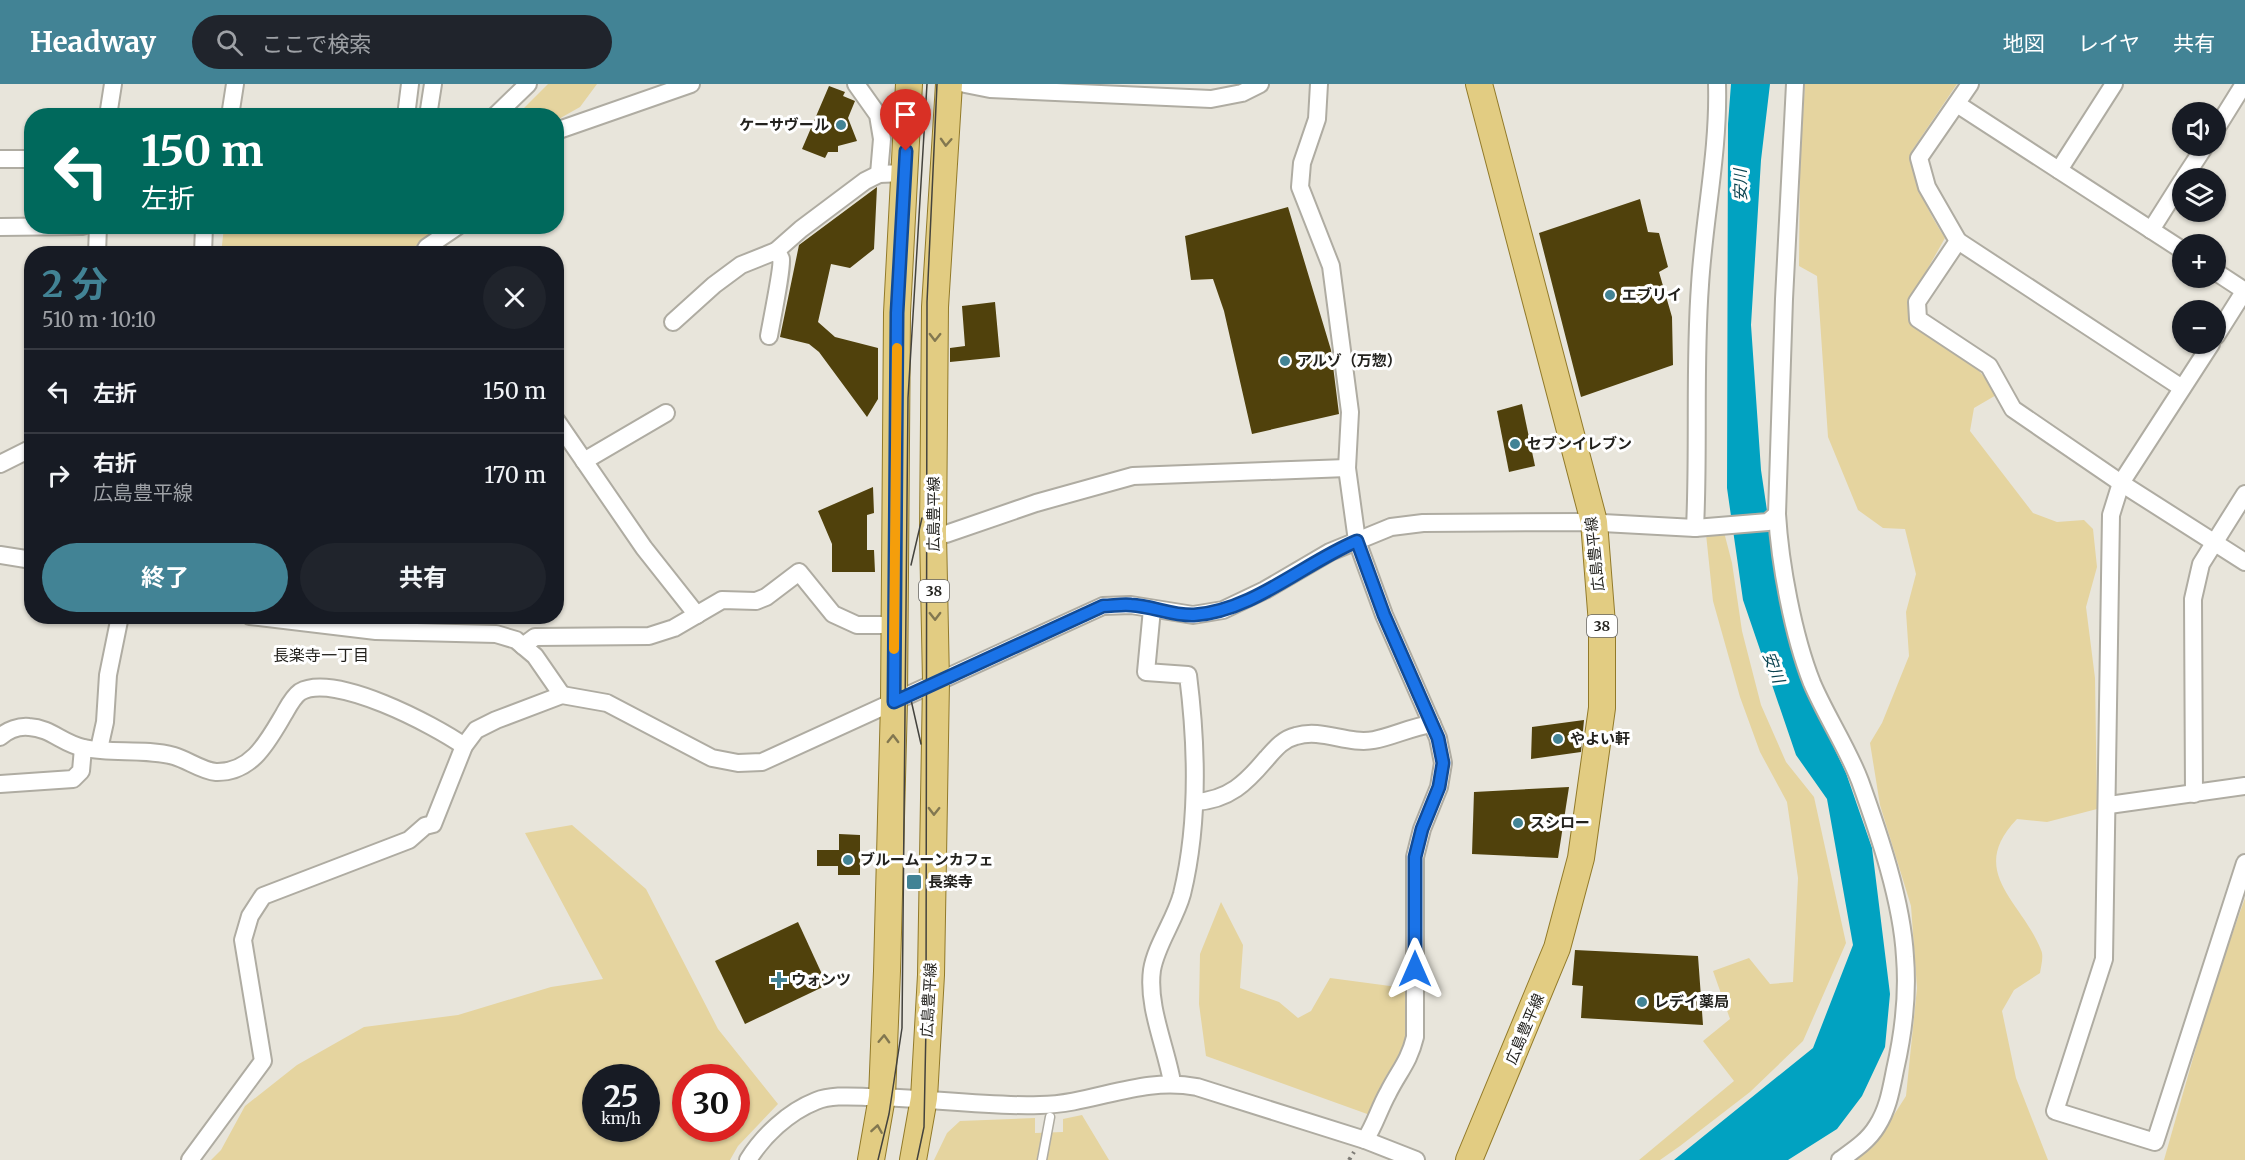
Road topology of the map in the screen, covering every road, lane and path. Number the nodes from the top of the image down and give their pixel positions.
1 (113, 84) edge
2 (235, 84) edge
3 (410, 84) edge
4 (433, 84) edge
5 (528, 84) edge
6 (691, 84) edge
7 (856, 84) edge
8 (909, 84) edge
9 (949, 84) edge
10 (965, 84) edge
11 (1260, 84) edge
12 (1319, 84) edge
13 (1479, 84) edge
14 (1717, 84) edge
15 (1795, 84) edge
16 (1970, 84) edge
17 (2114, 84) edge
18 (2244, 84) edge
19 (1957, 104) junction
20 (109, 108) edge
21 (231, 108) edge
22 (407, 108) edge
23 (429, 108) edge
24 (503, 108) edge
25 (2226, 113) edge
26 (564, 128) edge
27 (0, 159) edge
28 (24, 159) edge
29 (2059, 170) junction
30 (904, 173) junction
31 (879, 174) junction
32 (2172, 197) edge
33 (0, 227) edge
34 (24, 227) edge
35 (2151, 230) junction
36 (446, 234) edge
37 (1958, 241) junction
38 (2172, 244) edge
39 (428, 246) edge
40 (776, 251) junction
41 (2226, 278) edge
42 (2245, 290) edge
43 (2226, 320) edge
44 (673, 322) dead end
45 (770, 336) dead end
46 (2204, 354) edge
47 (2182, 388) junction
48 (666, 413) dead end
49 (564, 432) edge
50 (24, 452) edge
51 (584, 461) junction
52 (0, 464) edge
53 (1347, 468) junction
54 (2121, 483) junction
55 (2245, 494) edge
56 (1773, 518) junction
57 (1594, 522) junction
58 (1699, 528) junction
59 (933, 533) junction
60 (1357, 541) junction
61 (2214, 542) junction
62 (0, 555) edge
63 (24, 559) edge
64 (2245, 562) edge
65 (1152, 609) junction
66 (697, 615) junction
67 (118, 624) edge
68 (317, 624) edge
69 (895, 625) junction
70 (523, 646) junction
71 (936, 682) junction
72 (562, 695) junction
73 (894, 702) junction
74 (1432, 724) junction
75 (0, 737) edge
76 (464, 746) junction
77 (91, 748) junction
78 (0, 784) edge
79 (2245, 786) edge
80 (2194, 794) junction
81 (1195, 802) junction
82 (2109, 805) junction
83 (2245, 863) edge
84 (1172, 1082) junction
85 (882, 1097) junction
86 (924, 1098) junction
87 (1050, 1117) dead end
88 (1365, 1140) junction
89 (190, 1160) edge
90 (748, 1160) edge
91 (871, 1160) edge
92 (913, 1160) edge
93 (1042, 1160) edge
94 (1416, 1160) edge
95 (1469, 1160) edge
96 (1840, 1160) edge

1 - 20 street
2 - 21 street
3 - 22 street
4 - 23 street
5 - 24 street
6 - 26 street
7 - 31 street
8 - 30 main road
9 -> 59 main road, 広島豊平線 / 38
10 - 11 street
12 - 53 street
13 - 57 main road, 広島豊平線 / 38
14 - 58 street
15 - 56 street
16 - 19 street
17 - 29 street
18 - 25 street
19 - 29 street
19 - 37 street
27 - 28 street
29 - 35 street
30 - 31 street
30 - 69 main road
31 - 40 street
32 - 35 street
33 - 34 street
35 - 38 street
36 - 39 street
37 - 47 street
37 - 54 street
40 - 44 street
40 - 45 street
41 - 42 street
42 - 43 street
46 - 47 street
47 - 54 street
48 - 51 street
49 - 51 street
50 - 52 street
51 - 66 street
53 - 59 street
53 - 60 street
54 - 61 street
54 - 82 street
55 - 61 street
56 - 58 street
56 - 96 street
57 - 58 street
57 - 60 street
57 - 95 main road, 広島豊平線 / 38
59 -> 71 main road, 広島豊平線 / 38
60 - 65 street
60 - 74 street
61 - 64 street
61 - 80 street
62 - 63 street
65 - 71 street
65 - 81 street
66 - 69 street
66 - 70 street
67 - 77 street
68 - 70 street
69 - 73 main road
70 - 72 street
71 - 73 street
71 -> 86 main road, 広島豊平線 / 38
72 - 73 street
72 - 76 street
85 -> 73 main road
74 - 81 street
74 - 88 street
75 - 77 street
76 - 77 street
76 - 89 street
77 - 78 street
79 - 80 street
80 - 82 street
81 - 84 street
82 - 83 street
84 - 86 street
84 - 88 street
85 - 86 street
85 - 90 street
91 -> 85 main road
86 - 92 main road, 広島豊平線 / 38
87 - 93 lane
88 - 94 street

